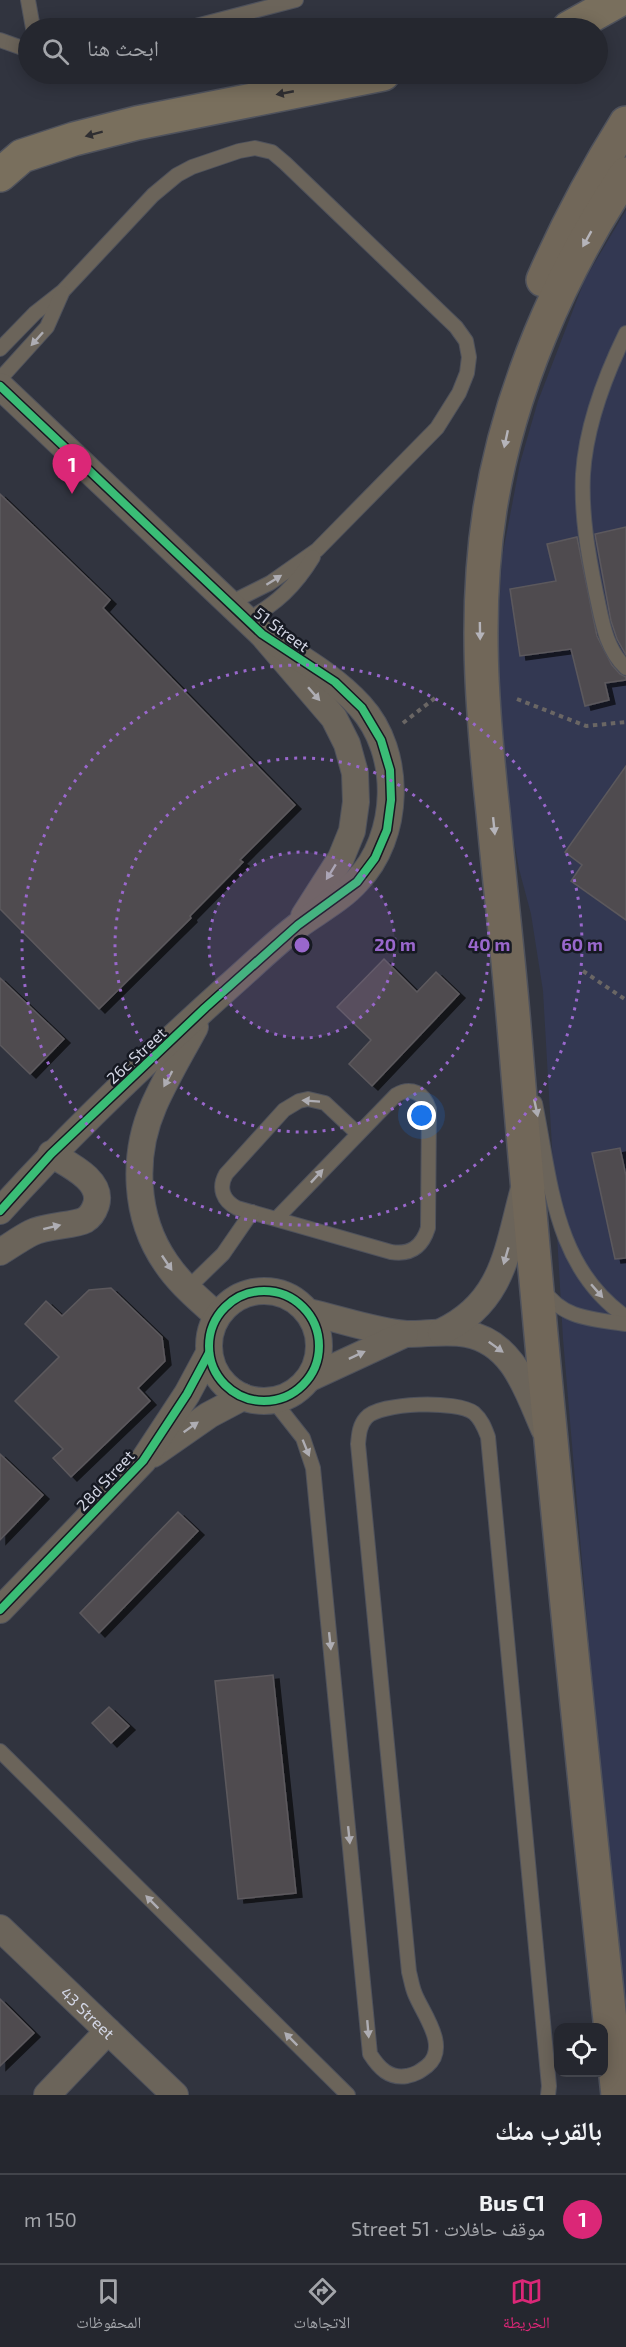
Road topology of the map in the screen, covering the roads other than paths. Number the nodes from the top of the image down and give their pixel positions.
1 (28, 0) edge
2 (296, 0) edge
3 (620, 0) edge
4 (31, 18) edge
5 (227, 18) edge
6 (587, 18) edge
7 (0, 40) edge
8 (18, 46) edge
9 (333, 84) edge
10 (626, 123) edge
11 (8, 164) edge
12 (612, 179) edge
13 (63, 291) junction
14 (626, 333) edge
15 (0, 349) edge
16 (0, 379) edge
17 (0, 386) edge
18 (317, 550) junction
19 (245, 619) junction
20 (626, 668) edge
21 (298, 926) junction
22 (205, 1008) junction
23 (514, 1032) junction
24 (357, 1133) junction
25 (51, 1154) junction
26 (526, 1180) junction
27 (0, 1211) edge
28 (252, 1212) junction
29 (276, 1219) junction
30 (0, 1252) edge
31 (535, 1277) junction
32 (187, 1289) junction
33 (308, 1311) junction
34 (217, 1316) junction
35 (626, 1317) edge
36 (626, 1324) edge
37 (441, 1332) junction
38 (405, 1334) junction
39 (209, 1353) junction
40 (310, 1378) junction
41 (243, 1397) junction
42 (273, 1400) junction
43 (550, 1443) junction
44 (143, 1461) junction
45 (0, 1610) edge
46 (0, 1751) edge
47 (0, 1928) edge
48 (108, 2031) junction
49 (47, 2095) edge
50 (175, 2095) edge
51 (348, 2095) edge
52 (548, 2095) edge
53 (618, 2095) edge

1 - 4 lane
2 - 5 lane
3 - 6 main road
7 - 8 lane
9 -> 11 main road
10 - 12 main road
12 -> 23 main road
13 - 15 lane
13 -> 16 lane
13 - 18 lane
14 - 20 lane
17 - 19 street, 51 Street
19 -> 18 lane
18 - 19 lane
19 -> 21 street, 51 Street
19 - 21 street, 51 Street
21 - 22 street, 26c Street
22 - 25 street, 26c Street
22 -> 32 street
23 - 26 main road
23 -> 35 lane
24 -> 28 lane
29 -> 24 lane
24 - 29 lane
25 - 27 street, 26c Street
30 -> 25 street
26 - 31 main road
26 -> 37 street
28 - 29 lane
28 - 32 lane
31 - 36 lane
31 - 43 main road
32 - 34 street
33 - 34 street
33 - 38 street
33 - 40 street
34 - 39 street
37 - 38 street
37 -> 43 street
40 -> 38 street
39 - 41 street
39 - 44 street, 28d Street
40 - 42 street
41 - 42 street
44 -> 41 street, 28d Street
42 -> 52 lane
43 - 53 main road
44 - 45 street, 28d Street
51 -> 46 lane
47 - 48 street, 43 Street
48 - 49 street
48 - 50 street, 43 Street

